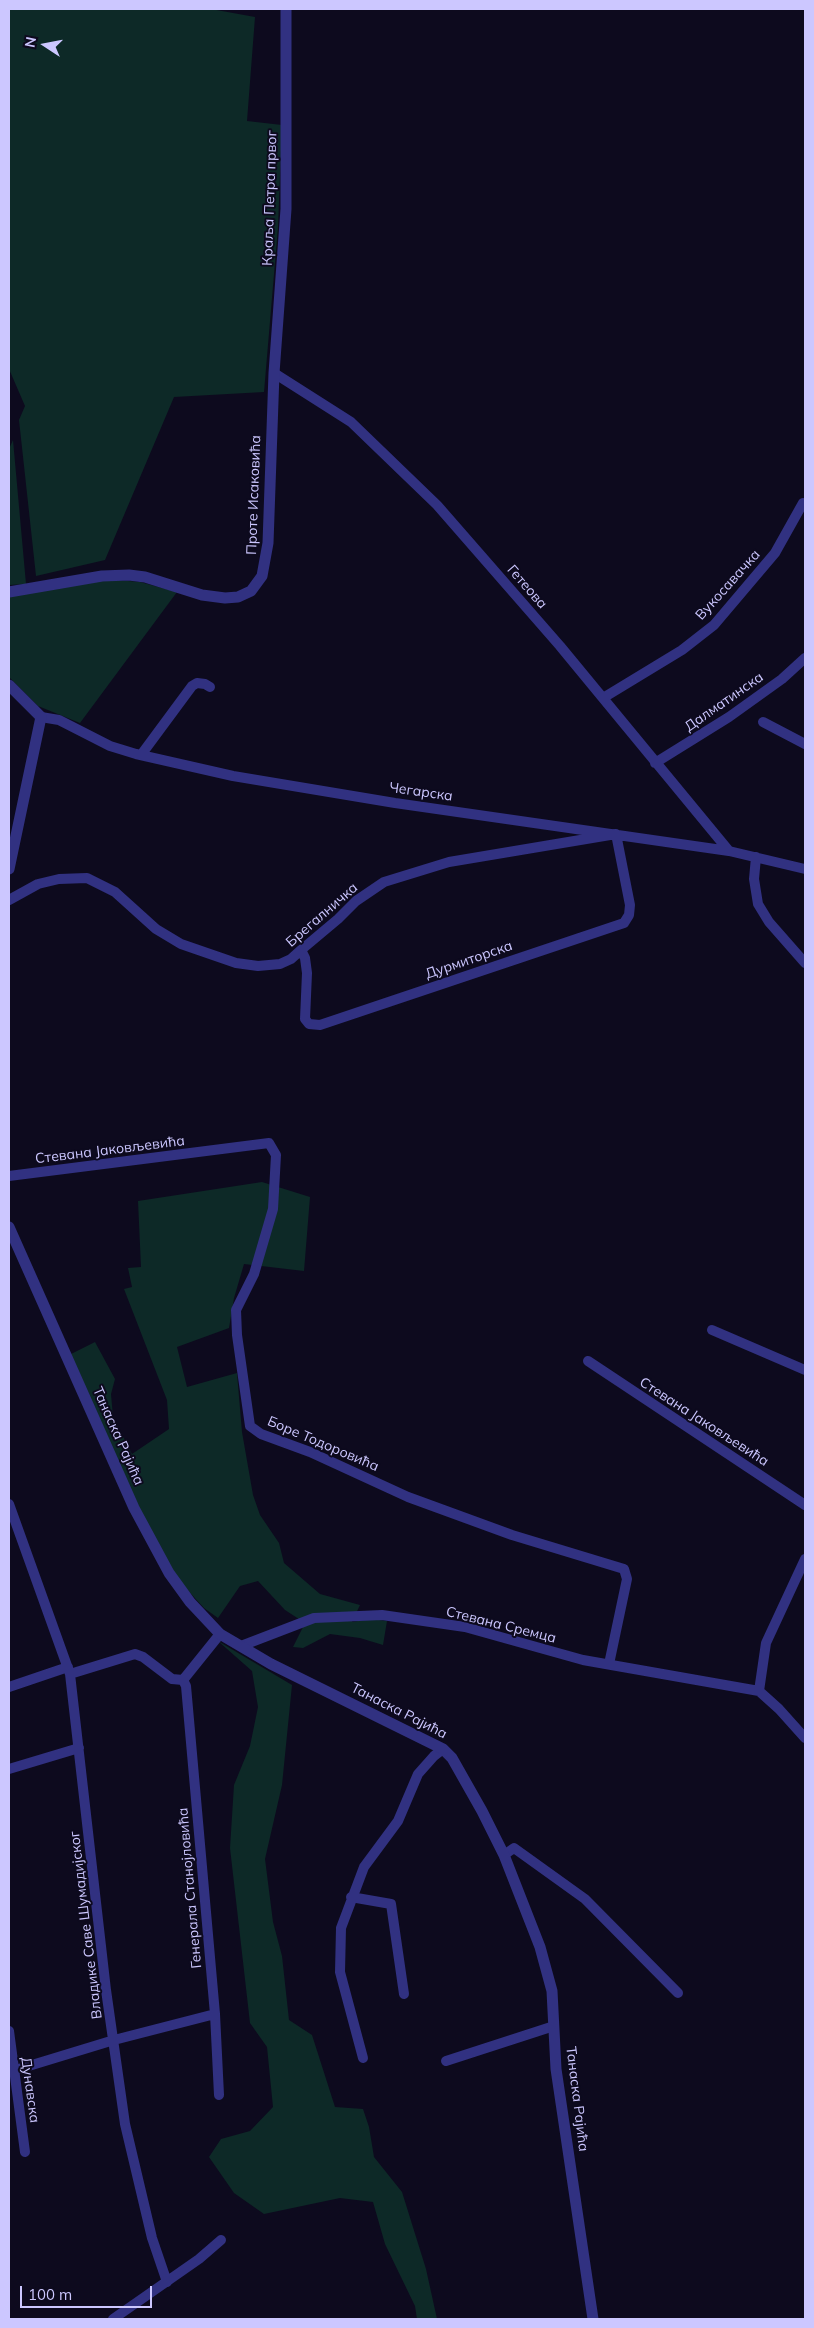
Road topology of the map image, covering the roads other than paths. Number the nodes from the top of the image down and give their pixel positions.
1 (286, 9) edge
2 (274, 373) junction
3 (274, 387) joint
4 (803, 503) dead end
5 (9, 592) edge
6 (805, 658) edge
7 (9, 685) edge
8 (210, 687) dead end
9 (603, 698) junction
10 (41, 717) junction
11 (763, 722) dead end
12 (805, 744) edge
13 (141, 755) junction
14 (655, 763) junction
15 (616, 834) junction
16 (729, 852) junction
17 (756, 857) junction
18 (9, 869) edge
19 (805, 869) edge
20 (9, 900) edge
21 (301, 950) junction
22 (805, 963) edge
23 (214, 1151) joint
24 (9, 1176) edge
25 (9, 1227) edge
26 (712, 1330) dead end
27 (588, 1361) dead end
28 (805, 1370) edge
29 (9, 1504) edge
30 (805, 1505) edge
31 (805, 1559) edge
32 (220, 1634) junction
33 (241, 1646) junction
34 (609, 1664) junction
35 (69, 1670) junction
36 (183, 1680) junction
37 (9, 1687) edge
38 (759, 1690) junction
39 (805, 1738) edge
40 (79, 1748) junction
41 (444, 1749) junction
42 (9, 1769) edge
43 (504, 1856) junction
44 (351, 1897) junction
45 (678, 1993) dead end
46 (404, 1994) dead end
47 (215, 2014) junction
48 (554, 2026) junction
49 (9, 2031) edge
50 (114, 2040) junction
51 (363, 2058) dead end
52 (446, 2061) dead end
53 (11, 2071) edge
54 (219, 2095) dead end
55 (25, 2152) dead end
56 (221, 2240) dead end
57 (167, 2282) junction
58 (112, 2319) edge
59 (594, 2319) edge

1 - 2 street, Краља Петра првог
2 - 3 street, Краља Петра првог
2 - 9 street, Гетеова
3 - 5 street, Проте Исаковића
4 - 9 street, Вукосавачка
6 - 14 street, Далматинска
7 - 10 street
8 - 13 street
9 - 14 street, Гетеова
10 - 13 street, Чегарска
10 - 18 street
11 - 12 street
13 - 15 street, Чегарска
14 - 16 street, Гетеова
15 - 16 street, Чегарска
15 - 21 street, Брегалничка
15 - 21 street, Дурмиторска
16 - 17 street, Чегарска
17 - 19 street, Чегарска
17 - 22 street
20 - 21 street, Брегалничка
23 - 24 street, Стевана Јаковљевића
23 - 34 street, Боре Тодоровића
25 - 32 street, Танаска Рајића
26 - 28 street
27 - 30 street, Стевана Јаковљевића
29 - 35 street, Владике Саве Шумадијског
31 - 38 street
32 - 33 street, Танаска Рајића
32 - 36 street
33 - 34 street, Стевана Сремца
33 - 41 street, Танаска Рајића
34 - 38 street, Стевана Сремца
35 - 36 street
35 - 37 street
35 - 40 street, Владике Саве Шумадијског
36 - 47 street, Генерала Станојловића
38 - 39 street
40 - 42 street
40 - 50 street, Владике Саве Шумадијског
41 - 43 street, Танаска Рајића
41 - 44 street
43 - 45 street
43 - 48 street, Танаска Рајића
44 - 46 street
44 - 51 street
47 - 50 street
47 - 54 street, Генерала Станојловића
48 - 52 street
48 - 59 street, Танаска Рајића
49 - 53 street, Дунавска
50 - 53 street
50 - 57 street, Владике Саве Шумадијског
53 - 55 street, Дунавска
56 - 57 street
57 - 58 street

